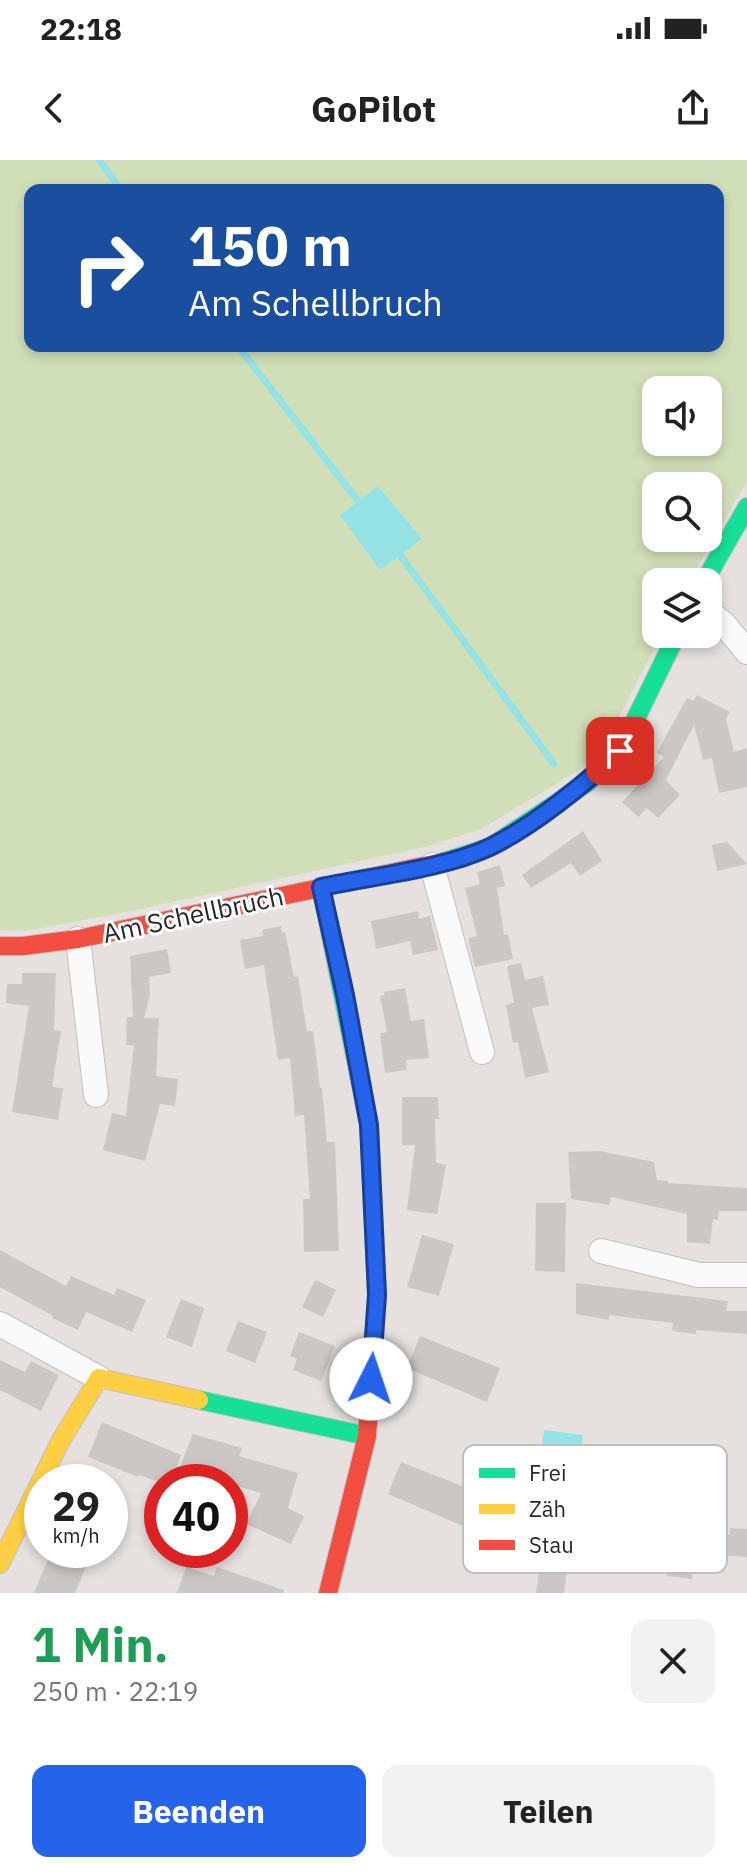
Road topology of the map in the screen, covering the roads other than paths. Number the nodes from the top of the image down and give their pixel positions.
1 (747, 507) edge
2 (712, 568) edge
3 (722, 622) edge
4 (670, 648) edge
5 (747, 652) edge
6 (432, 865) junction
7 (321, 887) junction
8 (78, 939) junction
9 (0, 946) edge
10 (482, 1052) dead end
11 (96, 1095) dead end
12 (601, 1251) dead end
13 (747, 1275) edge
14 (0, 1324) edge
15 (99, 1378) junction
16 (367, 1436) junction
17 (0, 1564) edge
18 (328, 1593) edge

1 - 2 street
3 - 5 street
4 - 6 street, Am Schellbruch
6 - 7 street, Am Schellbruch
6 - 10 street
7 - 8 street, Am Schellbruch
7 - 16 street
8 - 9 street, Am Schellbruch
8 - 11 street
12 - 13 street
14 - 15 street
15 - 16 street
15 - 17 street
16 - 18 street

